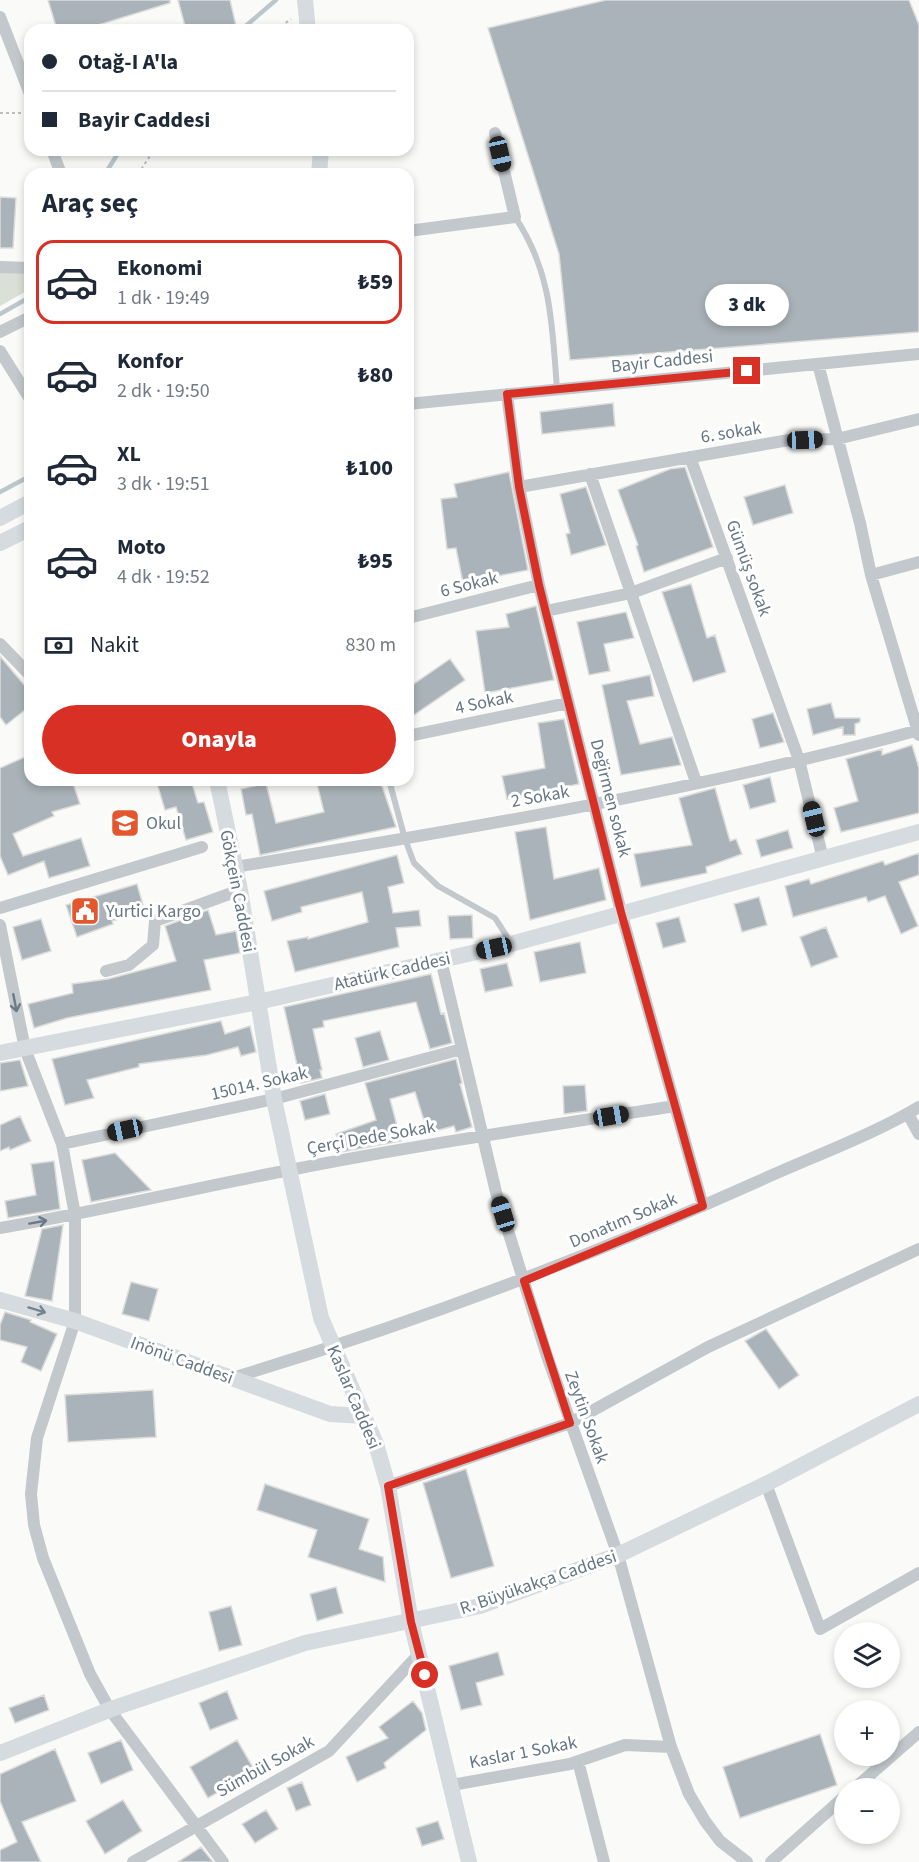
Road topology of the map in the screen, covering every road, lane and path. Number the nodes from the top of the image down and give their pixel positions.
1 (305, 0) edge
2 (0, 17) edge
3 (307, 24) edge
4 (24, 79) edge
5 (0, 113) edge
6 (24, 113) edge
7 (495, 133) dead end
8 (515, 217) junction
9 (414, 230) edge
10 (0, 267) edge
11 (24, 268) edge
12 (24, 320) edge
13 (0, 332) edge
14 (0, 351) edge
15 (919, 354) edge
16 (818, 364) junction
17 (24, 389) edge
18 (557, 389) junction
19 (507, 394) junction
20 (414, 403) edge
21 (919, 418) edge
22 (837, 439) junction
23 (690, 457) junction
24 (590, 474) junction
25 (519, 487) junction
26 (24, 505) edge
27 (0, 518) edge
28 (24, 531) edge
29 (0, 543) edge
30 (727, 558) junction
31 (919, 562) edge
32 (872, 575) junction
33 (539, 585) junction
34 (631, 593) junction
35 (546, 611) junction
36 (414, 616) edge
37 (0, 644) edge
38 (24, 669) edge
39 (568, 703) junction
40 (919, 732) edge
41 (414, 735) edge
42 (799, 760) junction
43 (696, 783) junction
44 (218, 786) edge
45 (391, 786) edge
46 (594, 804) junction
47 (919, 832) edge
48 (405, 839) junction
49 (202, 847) dead end
50 (823, 859) junction
51 (235, 867) junction
52 (240, 890) junction
53 (0, 908) edge
54 (621, 912) junction
55 (0, 925) edge
56 (512, 944) junction
57 (441, 960) junction
58 (106, 971) dead end
59 (258, 1002) junction
60 (25, 1049) junction
61 (462, 1049) junction
62 (0, 1053) edge
63 (274, 1099) junction
64 (675, 1106) junction
65 (919, 1107) edge
66 (908, 1114) junction
67 (919, 1134) edge
68 (483, 1136) junction
69 (62, 1144) junction
70 (289, 1170) junction
71 (703, 1206) junction
72 (75, 1215) junction
73 (0, 1228) edge
74 (919, 1249) edge
75 (524, 1281) junction
76 (0, 1300) edge
77 (75, 1321) junction
78 (332, 1348) junction
79 (231, 1378) junction
80 (919, 1404) edge
81 (364, 1416) junction
82 (570, 1423) junction
83 (766, 1484) junction
84 (388, 1486) junction
85 (618, 1555) junction
86 (919, 1573) edge
87 (411, 1622) junction
88 (420, 1653) junction
89 (110, 1710) junction
90 (919, 1731) edge
91 (671, 1747) junction
92 (0, 1753) edge
93 (578, 1761) junction
94 (866, 1778) edge
95 (452, 1785) junction
96 (834, 1806) edge
97 (197, 1824) junction
98 (133, 1862) edge
99 (223, 1862) edge
100 (469, 1862) edge
101 (604, 1862) edge
102 (747, 1862) edge
103 (771, 1862) edge

1 - 3 street
2 - 4 street
5 - 6 path
7 - 8 street
8 - 9 street
8 - 18 lane
10 - 11 street
12 - 13 street
14 - 17 street
15 - 16 street, Bayir Caddesi
16 - 18 street, Bayir Caddesi
16 - 22 street
18 - 19 street, Bayir Caddesi
19 - 20 street, Bayir Caddesi
19 - 25 street, Değirmen sokak
21 - 22 street, 6. sokak
22 - 23 street, 6. sokak
22 - 32 street
23 - 24 street
23 - 30 street, Gümüş sokak
24 - 25 street
24 - 34 street
25 - 33 street, Değirmen sokak
26 - 27 street
28 - 29 street
30 - 34 street
30 - 42 street, Gümüş sokak
31 - 32 street
32 - 40 street
33 - 35 street, Değirmen sokak
33 - 36 street, 6 Sokak
34 - 35 street
34 - 43 street
35 - 39 street, Değirmen sokak
37 - 38 street
39 - 41 street, 4 Sokak
39 - 46 street, Değirmen sokak
40 - 42 street, 2 Sokak
42 - 43 street, 2 Sokak
42 - 50 street, Gümüş sokak
43 - 46 street, 2 Sokak
44 - 51 street, Gökçein Caddesi
45 - 48 lane
46 - 48 street, 2 Sokak
46 - 54 street, Değirmen sokak
47 - 50 street, Atatürk Caddesi
48 - 51 street, 2 Sokak
48 - 56 lane
49 - 53 street
50 - 54 street, Atatürk Caddesi
51 - 52 street, Gökçein Caddesi
52 - 58 street
52 - 59 street, Gökçein Caddesi
54 - 56 street, Atatürk Caddesi
54 - 64 street, Değirmen sokak
55 -> 60 street
56 - 57 street, Atatürk Caddesi
57 - 59 street, Atatürk Caddesi
57 - 61 street, Zeytin Sokak
59 - 60 street, Atatürk Caddesi
59 - 63 street, Kaslar Caddesi
60 - 62 street, Atatürk Caddesi
60 - 69 street
61 - 63 street, 15014. Sokak
61 - 68 street, Zeytin Sokak
63 - 69 street, 15014. Sokak
63 - 70 street, Kaslar Caddesi
64 - 68 street, Çerçi Dede Sokak
64 - 71 street, Değirmen sokak
65 - 66 street, Donatım Sokak
66 - 67 street
66 - 71 street, Donatım Sokak
68 - 70 street, Çerçi Dede Sokak
68 - 75 street, Zeytin Sokak
69 - 72 street
70 - 72 street, Çerçi Dede Sokak
70 - 78 street, Kaslar Caddesi
71 - 75 street, Donatım Sokak
73 -> 72 street, Çerçi Dede Sokak
72 - 77 street
74 - 82 street
75 - 78 street, Donatım Sokak
75 - 82 street, Zeytin Sokak
76 -> 77 street, Inönü Caddesi
77 - 79 street, Inönü Caddesi
77 - 89 street
78 - 79 street, Donatım Sokak
78 - 81 street, Kaslar Caddesi
79 - 81 street, Inönü Caddesi
80 - 83 street, R. Büyükakça Caddesi
81 - 84 street, Kaslar Caddesi
82 - 84 street
82 - 85 street, Zeytin Sokak
83 - 85 street, R. Büyükakça Caddesi
83 - 86 street
84 - 87 street, Kaslar Caddesi
85 - 87 street, R. Büyükakça Caddesi
85 - 91 street, Zeytin Sokak
87 - 88 street, Kaslar Caddesi
87 - 89 street, R. Büyükakça Caddesi
88 - 95 street, Kaslar Caddesi
88 - 97 street, Sümbül Sokak
89 - 92 street, R. Büyükakça Caddesi
89 - 97 street
90 - 94 street
91 - 93 street, Kaslar 1 Sokak
91 - 102 street, Zeytin Sokak
93 - 95 street, Kaslar 1 Sokak
93 - 101 street
95 - 100 street, Kaslar Caddesi
96 - 103 street
97 - 98 street, Sümbül Sokak
97 - 99 street

